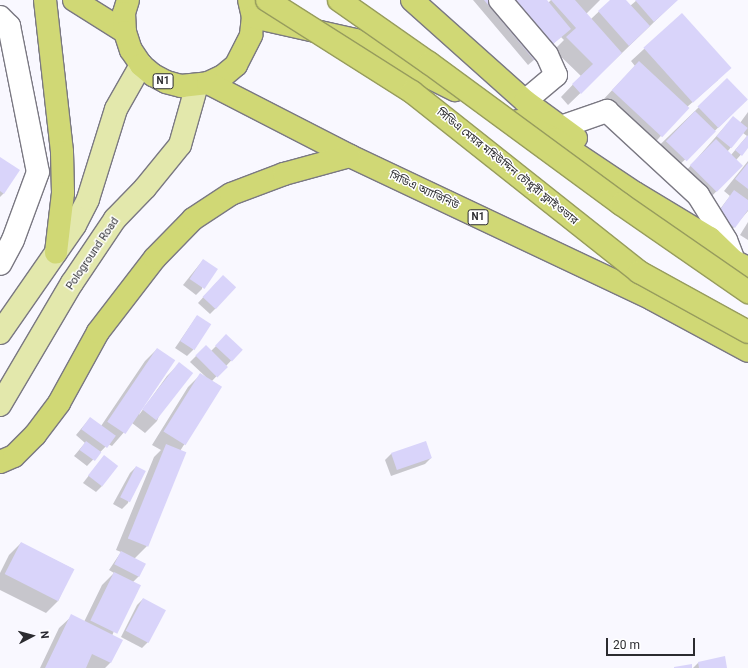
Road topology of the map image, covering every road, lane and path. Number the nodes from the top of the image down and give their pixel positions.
1 (45, 0) edge
2 (74, 0) edge
3 (128, 0) edge
4 (267, 0) edge
5 (339, 0) edge
6 (412, 0) edge
7 (500, 0) edge
8 (251, 9) edge
9 (0, 17) edge
10 (125, 32) junction
11 (140, 65) junction
12 (203, 84) junction
13 (525, 101) junction
14 (557, 133) junction
15 (350, 156) junction
16 (56, 252) junction
17 (0, 264) edge
18 (741, 264) edge
19 (748, 292) edge
20 (748, 332) edge
21 (0, 333) edge
22 (748, 351) edge
23 (0, 405) edge
24 (0, 462) edge

1 - 16 highway
2 - 10 highway
3 - 10 highway, N1
4 - 20 highway, সিডিএ মেয়র মহিউদ্দিন চৌধুরী ফ্লাইওভার, bridge
5 - 19 highway, bridge
6 - 13 highway
7 - 13 street
8 - 12 highway
8 - 14 highway
9 - 17 street
10 - 11 highway, N1
11 - 12 highway, N1
11 - 16 main road
12 - 15 highway, সিডিএ অ্যাভিনিউ / N1
12 - 23 main road, Pologround Road
13 - 14 highway
14 - 18 highway
14 - 18 street
15 - 22 highway, সিডিএ অ্যাভিনিউ / N1
15 - 24 highway
16 - 21 main road

